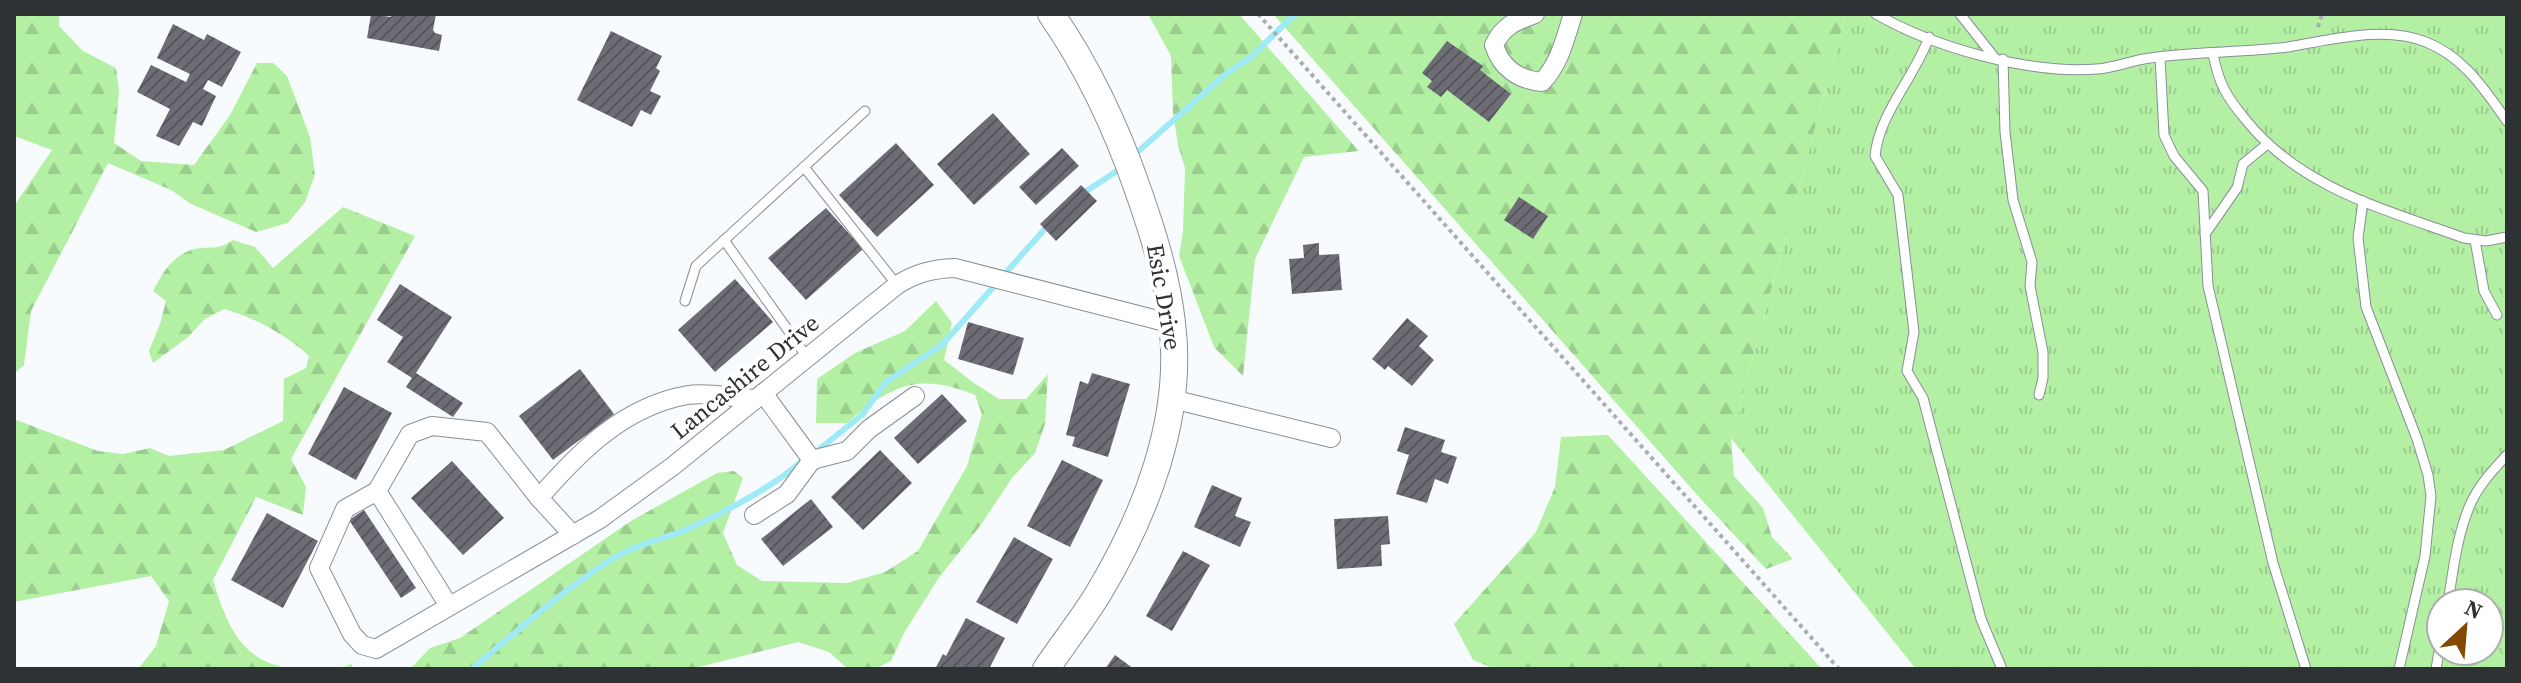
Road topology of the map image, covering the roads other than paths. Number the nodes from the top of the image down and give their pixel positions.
1 (1051, 14) edge
2 (1535, 14) edge
3 (1573, 14) edge
4 (1876, 14) edge
5 (1960, 14) edge
6 (1929, 37) junction
7 (2213, 54) junction
8 (2160, 57) junction
9 (1998, 58) junction
10 (865, 111) dead end
11 (2507, 121) edge
12 (2266, 145) junction
13 (804, 167) junction
14 (2363, 201) junction
15 (2205, 234) junction
16 (2507, 237) edge
17 (724, 240) junction
18 (2475, 240) junction
19 (897, 285) junction
20 (685, 301) dead end
21 (2497, 315) dead end
22 (1173, 324) junction
23 (807, 357) junction
24 (2039, 395) dead end
25 (759, 396) junction
26 (915, 396) dead end
27 (1172, 399) junction
28 (1331, 438) dead end
29 (2507, 455) edge
30 (812, 460) junction
31 (377, 491) junction
32 (539, 498) junction
33 (754, 515) dead end
34 (573, 535) junction
35 (2451, 587) edge
36 (449, 606) junction
37 (1046, 669) edge
38 (2002, 669) edge
39 (2306, 669) edge
40 (2399, 669) edge

1 - 22 street, Esic Drive
2 - 3 street
4 - 6 lane
5 - 9 lane
6 - 9 lane
6 - 38 lane
7 - 8 lane
7 - 11 lane
7 - 12 lane
8 - 9 lane
8 - 15 lane
9 - 24 lane
10 - 13 lane
12 - 14 lane
12 - 15 lane
13 - 17 lane
13 - 19 lane
14 - 18 lane
14 - 40 lane
15 - 39 lane
16 - 18 lane
17 - 20 lane
17 - 23 lane
18 - 21 lane
19 - 22 street, Lancashire Drive
19 - 23 street, Lancashire Drive
22 - 27 street, Esic Drive
23 - 25 street, Lancashire Drive
25 - 30 street
25 - 32 street
25 - 34 street, Lancashire Drive
26 - 30 street
27 - 28 street
27 - 37 street, Esic Drive
29 - 35 lane
30 - 33 street
31 - 32 street
31 - 36 street
31 - 36 street, Lancashire Drive
32 - 34 street
34 - 36 street, Lancashire Drive

